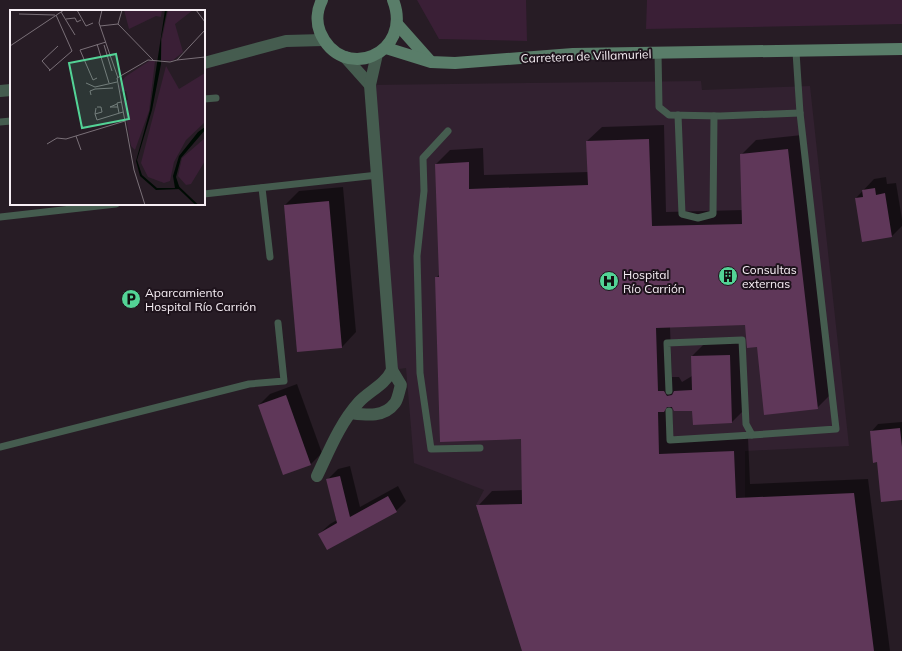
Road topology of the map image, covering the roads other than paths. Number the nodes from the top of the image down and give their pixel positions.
1 (322, 0) edge
2 (394, 0) edge
3 (398, 25) junction
4 (324, 40) junction
5 (902, 49) edge
6 (382, 51) junction
7 (796, 52) junction
8 (658, 53) junction
9 (345, 57) junction
10 (431, 62) junction
11 (205, 63) edge
12 (370, 85) junction
13 (10, 90) edge
14 (0, 91) edge
15 (216, 98) dead end
16 (205, 99) edge
17 (800, 113) junction
18 (678, 115) junction
19 (714, 116) junction
20 (10, 121) edge
21 (0, 122) edge
22 (448, 131) dead end
23 (378, 175) junction
24 (262, 188) junction
25 (205, 194) edge
26 (107, 205) edge
27 (0, 217) edge
28 (270, 257) dead end
29 (278, 323) dead end
30 (392, 370) junction
31 (668, 391) dead end
32 (669, 412) dead end
33 (351, 413) junction
34 (752, 435) junction
35 (0, 447) edge
36 (480, 448) dead end
37 (317, 476) dead end

1 - 4 main road
2 - 3 main road
3 - 6 main road
3 - 10 main road
4 - 9 main road
4 - 11 street
5 - 7 main road, Carretera de Villamuriel
6 - 9 main road
6 - 10 main road, Carretera de Villamuriel
6 - 12 street
7 - 8 main road, Carretera de Villamuriel
7 - 17 lane
8 - 10 main road, Carretera de Villamuriel
8 - 18 lane
9 - 12 street
12 - 23 street
13 - 14 street
15 - 16 lane
17 - 19 lane
17 - 34 lane
18 - 19 lane
18 - 19 lane
20 - 21 lane
22 - 36 lane
23 - 24 lane
23 - 30 street
24 - 25 lane
24 - 28 lane
26 - 27 lane
29 - 35 lane
30 - 33 street
30 - 33 street
31 - 34 lane
32 - 34 lane
33 - 37 street

